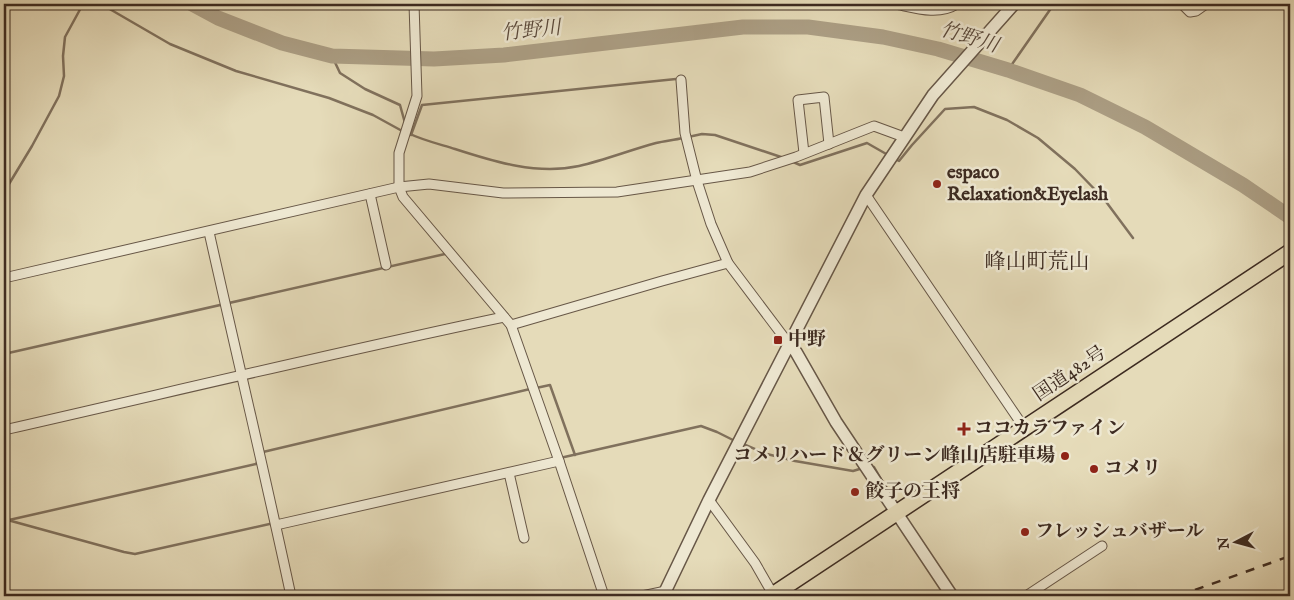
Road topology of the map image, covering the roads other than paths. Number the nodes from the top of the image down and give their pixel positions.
1 (414, 4) edge
2 (898, 4) edge
3 (957, 4) edge
4 (1014, 4) edge
5 (1182, 4) edge
6 (1206, 4) edge
7 (680, 80) dead end
8 (904, 137) junction
9 (829, 144) junction
10 (804, 153) junction
11 (697, 180) junction
12 (399, 187) junction
13 (370, 194) junction
14 (866, 195) junction
15 (209, 232) junction
16 (1290, 252) edge
17 (728, 263) junction
18 (386, 265) dead end
19 (4, 278) edge
20 (504, 317) junction
21 (511, 325) junction
22 (789, 344) junction
23 (242, 376) junction
24 (1025, 429) junction
25 (4, 430) edge
26 (559, 461) junction
27 (509, 472) junction
28 (710, 500) junction
29 (897, 513) junction
30 (276, 525) junction
31 (524, 538) dead end
32 (1102, 546) dead end
33 (664, 594) edge
34 (291, 596) edge
35 (604, 596) edge
36 (642, 596) edge
37 (773, 596) edge
38 (952, 596) edge
39 (1026, 596) edge

1 - 12 street
2 - 3 street
4 - 8 street
5 - 6 street
7 - 11 street
8 - 9 street
8 - 14 street
9 - 10 street
9 - 10 street
10 - 11 street
11 - 12 street
11 - 17 street
12 - 13 street
12 - 20 street
13 - 15 street
13 - 18 street
14 - 22 street
14 - 24 street
15 - 19 street
15 - 23 street
16 - 24 highway, 国道482号
17 - 21 street
17 - 22 street
20 - 21 street
20 - 23 street
21 - 26 street
22 - 28 street
22 - 29 street
23 - 25 street
23 - 30 street
24 - 29 highway, 国道482号
26 - 27 street
26 - 35 street
27 - 30 street
27 - 31 street
28 - 33 street
28 - 37 street
29 - 37 highway, 国道482号
29 - 38 street
30 - 34 street
32 - 39 street
33 - 36 street

